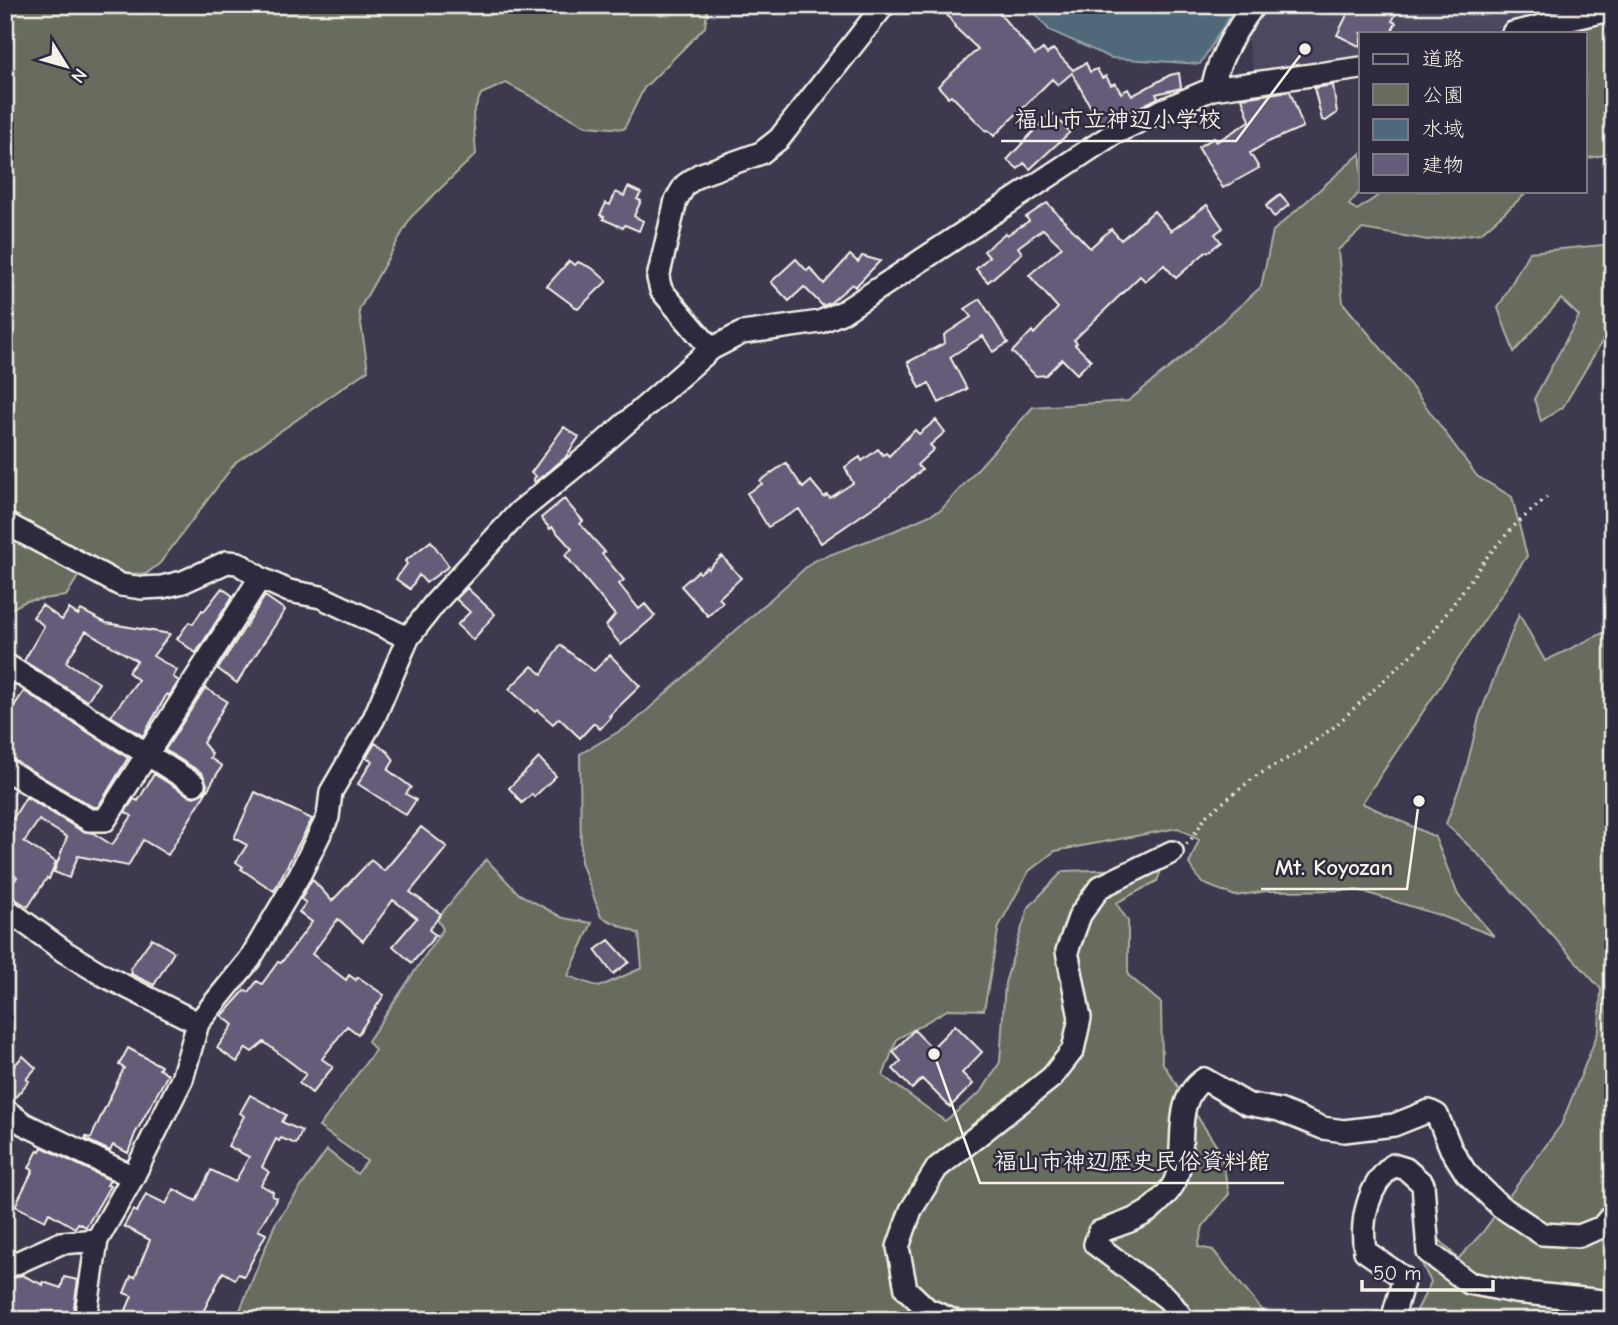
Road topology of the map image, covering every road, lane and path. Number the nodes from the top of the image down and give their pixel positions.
1 (884, 5) edge
2 (1254, 5) edge
3 (1613, 9) edge
4 (1517, 32) edge
5 (1359, 68) edge
6 (1212, 89) junction
7 (710, 349) junction
8 (1548, 497) dead end
9 (5, 523) edge
10 (260, 578) junction
11 (408, 638) junction
12 (5, 664) edge
13 (147, 755) junction
14 (5, 769) edge
15 (194, 784) dead end
16 (1172, 852) joint
17 (5, 908) edge
18 (198, 1023) junction
19 (5, 1110) edge
20 (133, 1177) junction
21 (1613, 1214) edge
22 (97, 1240) junction
23 (5, 1268) edge
24 (1613, 1302) edge
25 (85, 1320) edge
26 (952, 1320) edge
27 (1184, 1320) edge
28 (1392, 1320) edge

1 - 7 street
2 - 6 street
3 - 4 street
5 - 6 street
6 - 7 street
7 - 11 street
8 - 16 path
9 - 10 street
10 - 11 street
10 - 13 street
11 - 18 street
12 - 13 street
13 - 14 street
13 - 15 street
16 - 26 street
17 - 18 street
18 - 20 street
19 - 20 street
20 - 22 street
21 - 27 street
22 - 23 street
22 - 25 street
24 - 28 street

